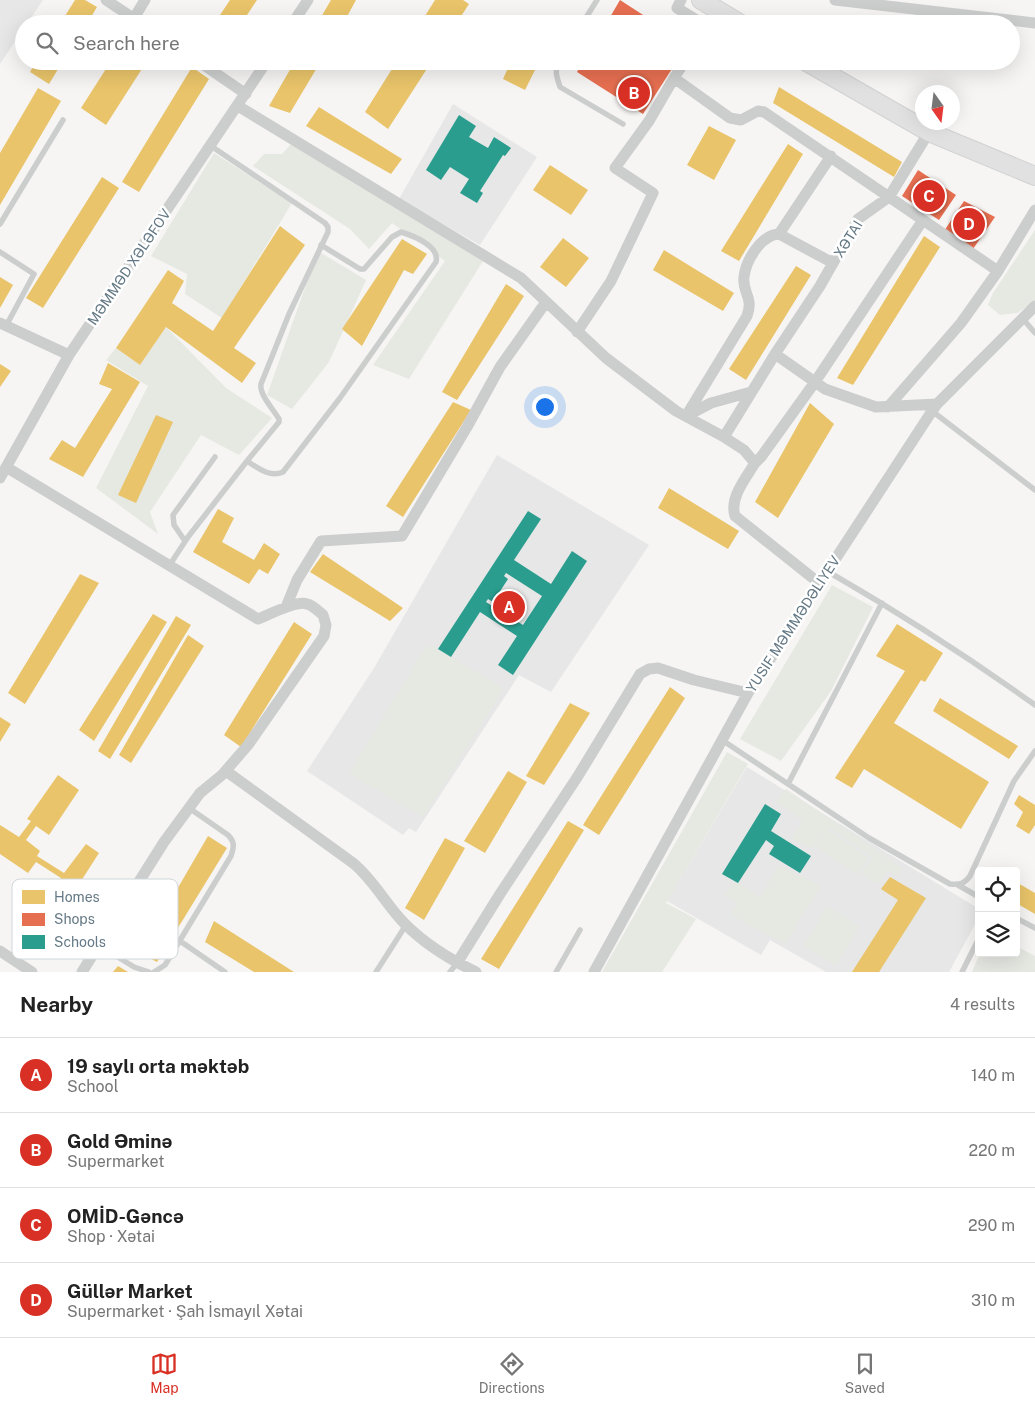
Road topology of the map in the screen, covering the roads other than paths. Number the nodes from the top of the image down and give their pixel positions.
1 (106, 0) edge
2 (145, 0) edge
3 (308, 0) edge
4 (597, 0) edge
5 (681, 0) edge
6 (701, 0) edge
7 (835, 0) edge
8 (129, 15) edge
9 (140, 15) edge
10 (298, 15) edge
11 (588, 15) edge
12 (688, 15) edge
13 (726, 15) edge
14 (965, 15) edge
15 (1020, 21) edge
16 (1035, 23) edge
17 (211, 70) edge
18 (261, 70) edge
19 (556, 70) edge
20 (679, 70) edge
21 (821, 70) edge
22 (674, 78) junction
23 (246, 94) junction
24 (238, 106) junction
25 (63, 120) dead end
26 (623, 124) dead end
27 (929, 132) junction
28 (211, 146) junction
29 (831, 156) junction
30 (1035, 176) edge
31 (889, 196) junction
32 (1035, 210) edge
33 (923, 220) junction
34 (0, 224) edge
35 (779, 234) junction
36 (321, 245) junction
37 (0, 252) edge
38 (833, 263) junction
39 (998, 270) junction
40 (546, 302) junction
41 (1035, 306) edge
42 (1023, 319) junction
43 (3, 325) edge
44 (577, 332) junction
45 (1035, 333) edge
46 (775, 354) junction
47 (69, 355) junction
48 (815, 382) junction
49 (751, 392) junction
50 (934, 407) junction
51 (888, 408) junction
52 (686, 416) junction
53 (724, 437) junction
54 (215, 457) dead end
55 (247, 461) junction
56 (755, 463) junction
57 (6, 467) junction
58 (0, 478) edge
59 (1035, 490) edge
60 (185, 541) junction
61 (169, 566) junction
62 (827, 571) junction
63 (819, 582) junction
64 (882, 603) junction
65 (286, 607) junction
66 (748, 693) junction
67 (1035, 705) edge
68 (722, 740) junction
69 (1035, 751) edge
70 (226, 771) junction
71 (788, 784) junction
72 (189, 808) junction
73 (141, 879) edge
74 (958, 885) junction
75 (975, 894) edge
76 (1020, 920) edge
77 (406, 925) junction
78 (1035, 928) edge
79 (580, 930) dead end
80 (180, 941) junction
81 (178, 944) edge
82 (975, 946) edge
83 (0, 951) edge
84 (12, 959) edge
85 (12, 959) edge
86 (91, 959) edge
87 (121, 959) edge
88 (169, 959) edge
89 (454, 967) edge
90 (32, 972) edge
91 (82, 972) edge
92 (149, 972) edge
93 (154, 972) edge
94 (225, 972) edge
95 (376, 972) edge
96 (476, 972) edge
97 (556, 972) edge
98 (594, 972) edge
99 (962, 972) edge

1 - 8 street
2 - 9 street
3 - 10 street
4 - 11 lane
5 - 12 street
6 - 13 main road
7 - 14 street
15 - 16 street
17 - 23 street
18 - 23 street, MƏMMƏD XƏLƏFOV
19 - 26 lane
20 - 22 street
21 - 27 main road
22 - 29 street
22 - 44 street
23 - 24 street, MƏMMƏD XƏLƏFOV
24 - 28 street, MƏMMƏD XƏLƏFOV
24 - 40 street
25 - 34 lane
27 - 30 main road
27 - 31 street, XƏTAI
28 - 36 lane
28 - 47 street, MƏMMƏD XƏLƏFOV
29 - 31 street
29 - 35 street
31 - 33 street
31 - 38 street, XƏTAI
32 - 39 street
33 - 39 street
33 - 48 street
35 - 38 street
35 - 52 street
36 - 55 lane
36 - 55 lane
37 - 43 lane
38 - 46 street, XƏTAI
39 - 51 street
40 - 44 street
40 - 65 street
41 - 42 street, YUSIF MƏMMƏDƏLIYEV
42 - 45 lane
42 - 50 street, YUSIF MƏMMƏDƏLIYEV
43 - 47 street
44 - 52 street
46 - 48 street
46 - 49 street, XƏTAI
47 - 57 street, MƏMMƏD XƏLƏFOV
48 - 51 street
48 - 56 street
49 - 52 street
49 - 53 street, XƏTAI
50 - 51 street
50 - 59 lane
50 - 62 street, YUSIF MƏMMƏDƏLIYEV
52 - 53 street
53 - 56 street
54 - 60 lane
55 - 60 lane
56 - 63 street
57 - 58 street, MƏMMƏD XƏLƏFOV
57 - 61 street
60 - 61 lane
61 - 65 street
62 - 63 street, YUSIF MƏMMƏDƏLIYEV
62 - 64 lane
63 - 66 street, YUSIF MƏMMƏDƏLIYEV
64 - 67 lane
64 - 71 lane
65 - 70 street
66 - 68 street, YUSIF MƏMMƏDƏLIYEV
66 - 89 street
68 - 71 lane
68 - 98 street, YUSIF MƏMMƏDƏLIYEV
69 - 74 lane
70 - 72 street
70 - 77 street
71 - 74 lane
72 - 73 street
72 - 80 lane
74 - 75 lane
76 - 78 lane
77 - 89 street
77 - 95 lane
79 - 97 lane
80 - 81 lane
80 - 94 lane
82 - 99 lane
83 - 85 street
84 - 90 street
86 - 91 street
87 - 92 lane
88 - 93 lane
89 - 96 street

